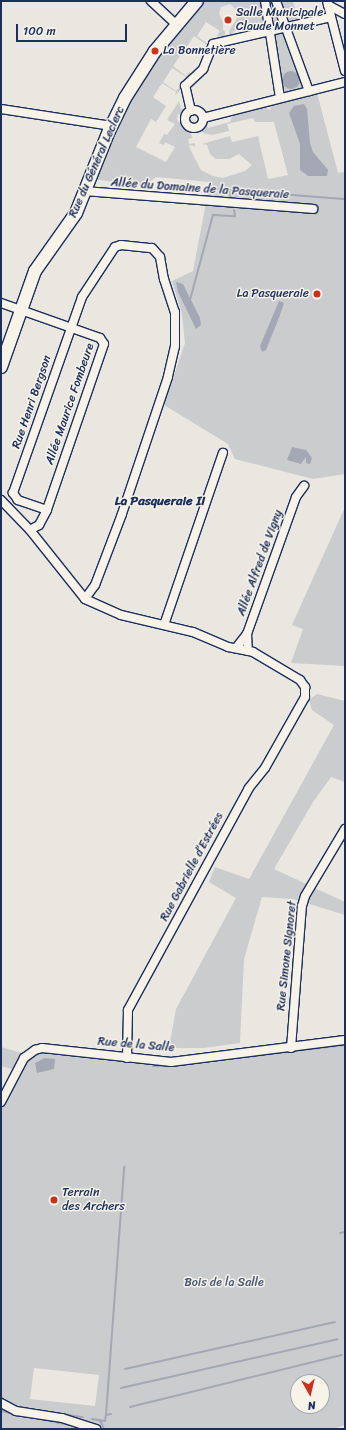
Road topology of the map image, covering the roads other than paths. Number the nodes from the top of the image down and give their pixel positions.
1 (151, 1) edge
2 (197, 1) edge
3 (265, 1) edge
4 (276, 1) edge
5 (328, 3) edge
6 (345, 14) edge
7 (345, 18) edge
8 (332, 19) junction
9 (176, 24) junction
10 (286, 27) junction
11 (269, 32) junction
12 (345, 71) edge
13 (345, 82) edge
14 (309, 91) junction
15 (280, 98) junction
16 (1, 109) edge
17 (191, 111) junction
18 (203, 118) junction
19 (112, 126) junction
20 (85, 192) junction
21 (314, 209) dead end
22 (1, 303) edge
23 (21, 309) junction
24 (71, 327) junction
25 (1, 367) edge
26 (223, 453) dead end
27 (304, 486) dead end
28 (1, 500) edge
29 (47, 510) junction
30 (30, 530) junction
31 (85, 599) junction
32 (164, 625) junction
33 (247, 634) junction
34 (236, 648) junction
35 (248, 651) junction
36 (345, 829) edge
37 (345, 1040) edge
38 (291, 1048) junction
39 (127, 1058) junction
40 (1, 1102) edge
41 (1, 1403) edge
42 (96, 1429) edge

1 - 9 street
2 - 9 street, Rue du Général Leclerc
3 - 11 street
4 - 10 street
5 - 6 street
5 - 8 street
7 - 8 street
8 - 10 street
8 - 12 street
9 - 19 street, Rue du Général Leclerc
10 - 11 street
10 - 14 street
11 - 15 street
11 - 17 street
13 - 14 street
14 - 15 street
15 - 18 street
16 - 19 street
17 - 18 street
17 - 18 street
19 - 20 street, Rue du Général Leclerc
20 - 21 street, Allée du Domaine de la Pasqueraie
20 - 23 street, Rue du Général Leclerc
22 - 23 street, Allée Maurice Fombeure
23 - 24 street, Allée Maurice Fombeure
23 - 25 street, Rue du Général Leclerc
24 - 29 street, Allée Maurice Fombeure
24 - 29 street, Rue Henri Bergson
24 - 31 street
26 - 32 street
27 - 33 street, Allée Alfred de Vigny
28 - 30 street
29 - 30 street, Allée Maurice Fombeure
30 - 31 street
31 - 32 street
32 - 34 street
33 - 34 street, Allée Alfred de Vigny
33 - 35 street
34 - 35 street
35 - 39 street, Rue Gabrielle d’Estrées
36 - 38 street, Rue Simone Signoret
37 - 38 street, Rue de la Salle
38 - 39 street, Rue de la Salle
39 - 40 street, Rue de la Salle
41 - 42 street

